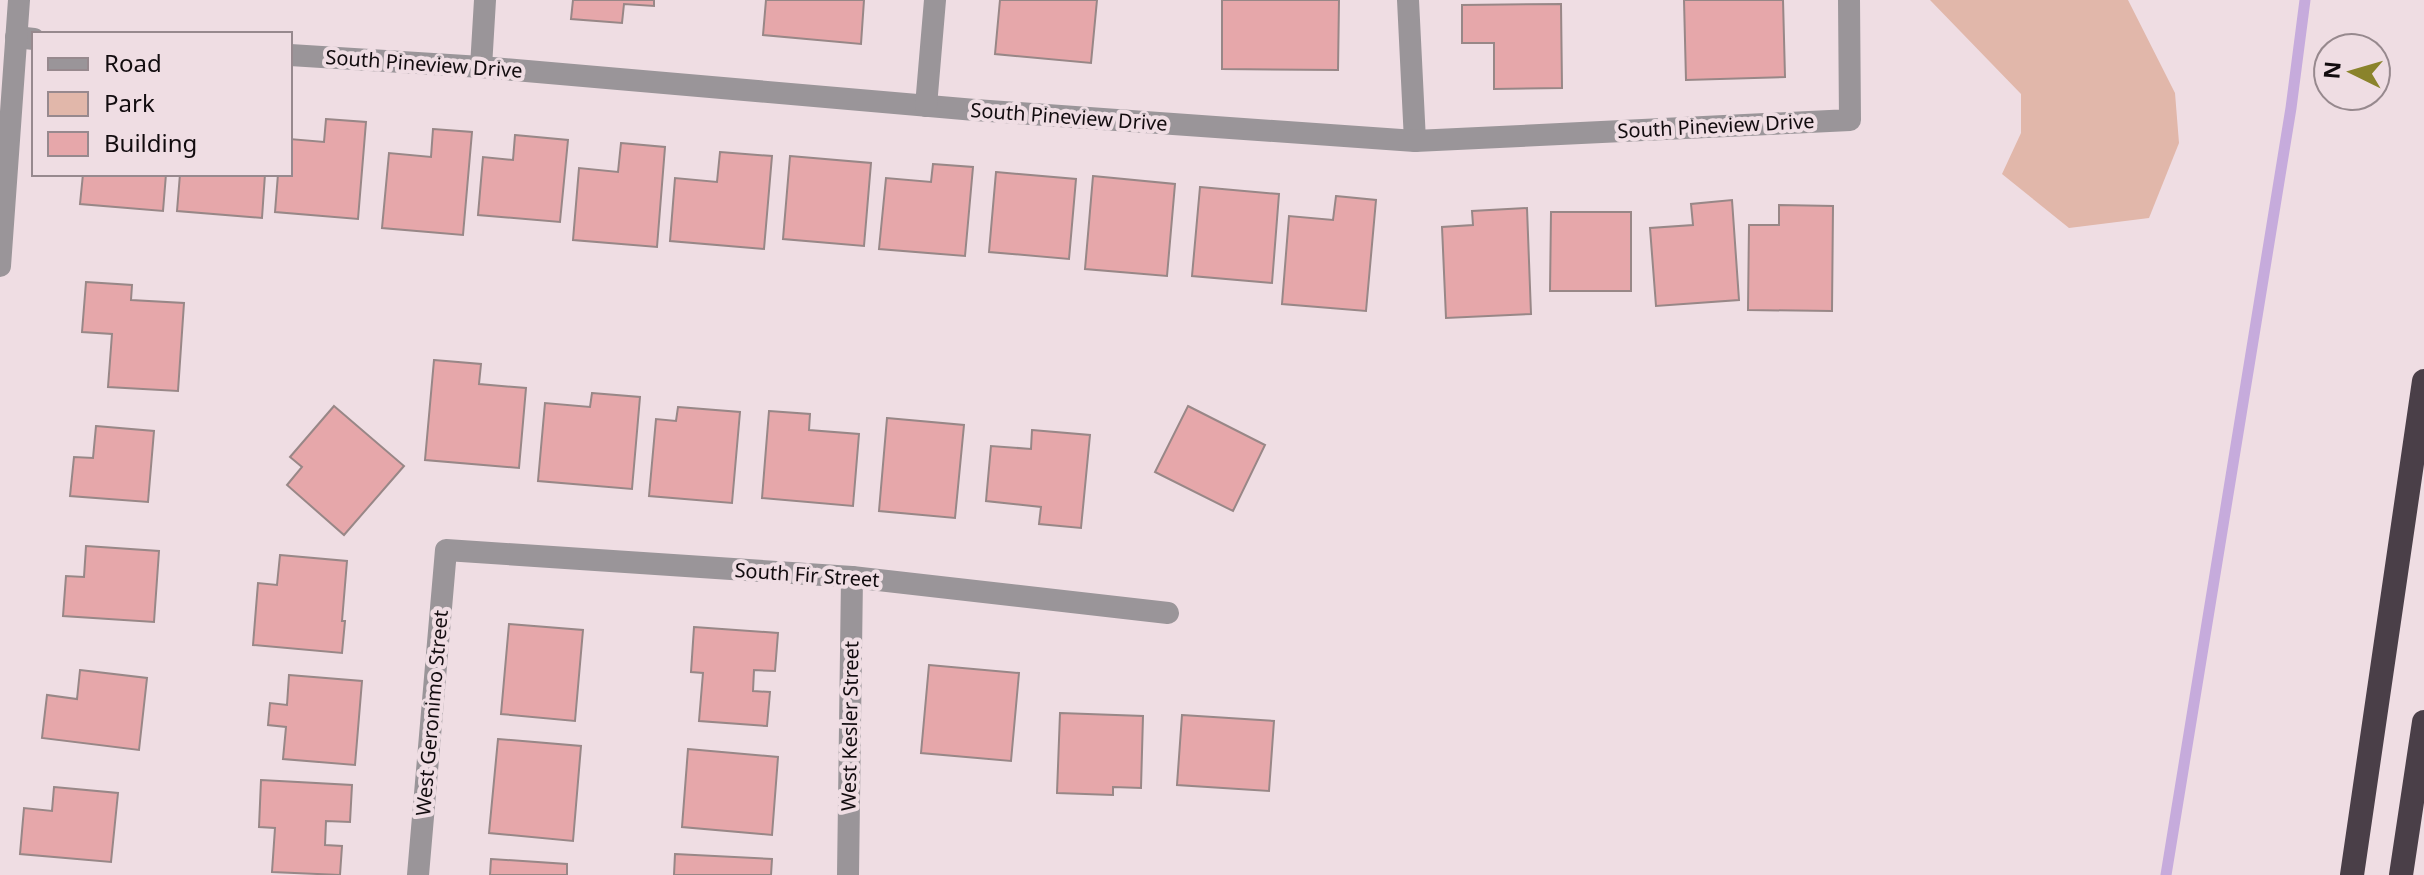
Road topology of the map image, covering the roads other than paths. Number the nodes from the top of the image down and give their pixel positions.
1 (19, 0) edge
2 (485, 0) edge
3 (935, 0) edge
4 (1408, 0) edge
5 (1849, 0) edge
6 (25, 38) edge
7 (292, 55) edge
8 (481, 67) junction
9 (926, 106) junction
10 (1415, 141) junction
11 (0, 266) edge
12 (2424, 381) edge
13 (446, 550) joint
14 (852, 577) junction
15 (1168, 613) dead end
16 (2424, 722) edge
17 (418, 875) edge
18 (848, 875) edge
19 (2352, 875) edge
20 (2401, 875) edge

1 - 6 street
2 - 8 street
3 - 9 street
4 - 10 street
5 - 10 street, South Pineview Drive
6 - 11 street
7 - 8 street, South Pineview Drive
8 - 9 street, South Pineview Drive
9 - 10 street, South Pineview Drive
12 - 19 highway
13 - 14 street, South Fir Street
13 - 17 street, West Geronimo Street
14 - 15 street, South Fir Street
14 - 18 street, West Kesler Street
16 - 20 highway

